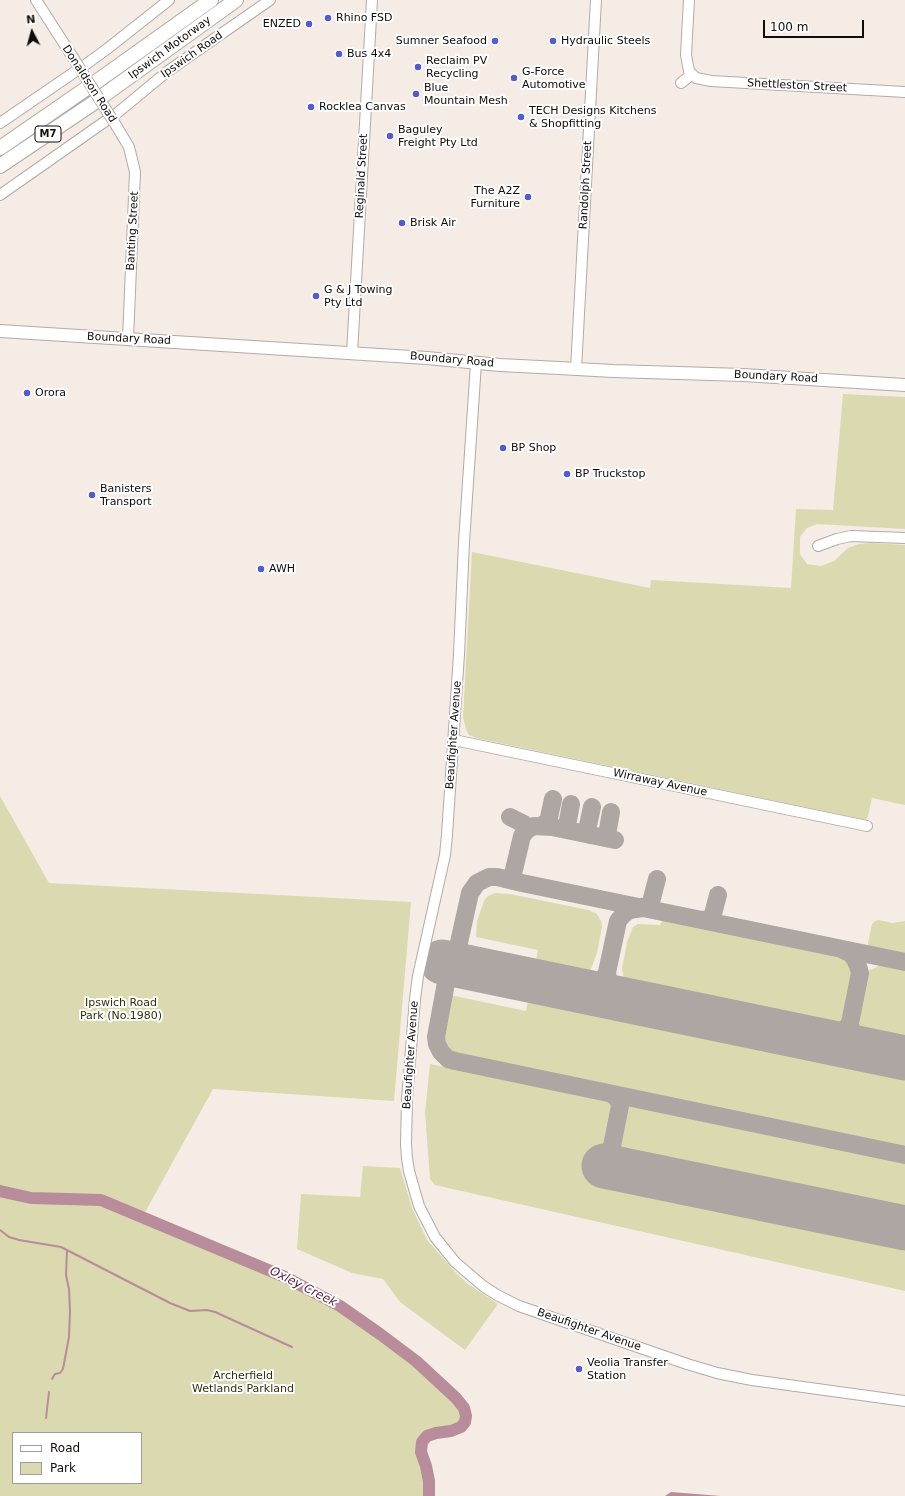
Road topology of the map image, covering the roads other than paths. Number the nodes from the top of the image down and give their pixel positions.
1 (36, 0) edge
2 (169, 0) edge
3 (211, 0) edge
4 (236, 0) edge
5 (270, 0) edge
6 (372, 0) edge
7 (596, 0) edge
8 (689, 0) edge
9 (85, 65) dead end
10 (76, 71) dead end
11 (691, 74) junction
12 (681, 83) dead end
13 (905, 92) edge
14 (116, 114) dead end
15 (107, 120) dead end
16 (0, 123) edge
17 (117, 127) joint
18 (0, 148) edge
19 (0, 166) edge
20 (0, 195) edge
21 (0, 331) edge
22 (128, 339) junction
23 (352, 353) junction
24 (476, 362) junction
25 (576, 369) junction
26 (905, 385) edge
27 (905, 538) edge
28 (818, 546) dead end
29 (454, 740) junction
30 (867, 826) dead end
31 (905, 1401) edge

1 - 17 street, Donaldson Road, bridge
2 - 9 street
3 - 18 highway, Ipswich Motorway / M7
4 - 19 highway, Ipswich Motorway / M7
5 - 14 street, Ipswich Road
6 - 23 street, Reginald Street
7 - 25 street, Randolph Street
8 - 11 street
10 - 16 street
11 - 12 street
11 - 13 street, Shettleston Street
15 - 20 street
17 - 22 street, Banting Street
21 - 22 main road, Boundary Road
22 - 23 main road, Boundary Road
23 - 24 main road, Boundary Road
24 - 25 main road, Boundary Road
24 - 29 street, Beaufighter Avenue
25 - 26 main road, Boundary Road
27 - 28 street
29 - 30 street, Wirraway Avenue
29 - 31 street, Beaufighter Avenue

